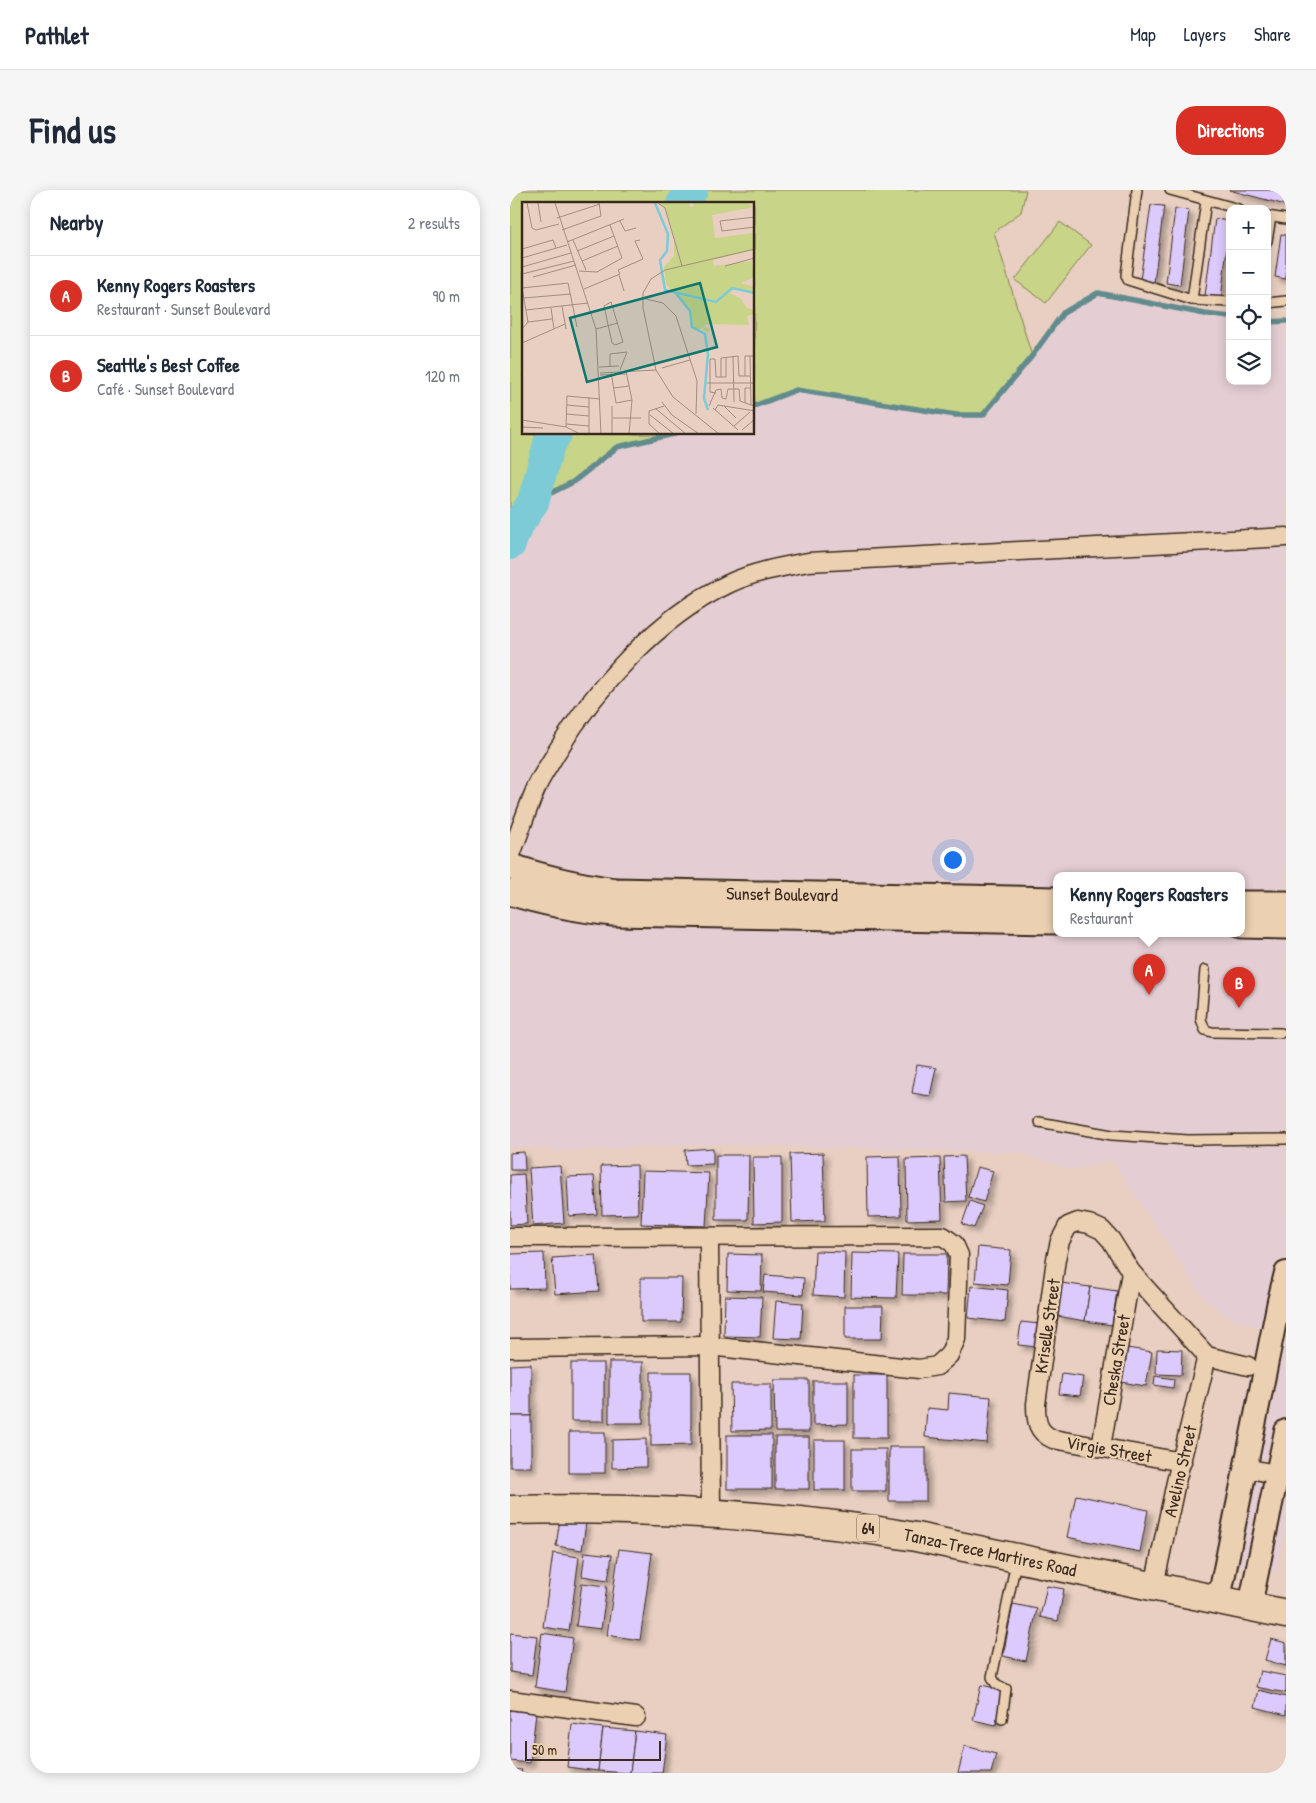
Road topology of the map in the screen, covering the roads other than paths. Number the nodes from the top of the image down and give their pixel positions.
1 (1137, 190) edge
2 (1170, 190) edge
3 (1206, 200) junction
4 (1226, 205) edge
5 (1271, 216) edge
6 (1286, 219) edge
7 (1192, 300) junction
8 (1226, 302) edge
9 (1286, 302) edge
10 (1271, 303) edge
11 (1286, 537) edge
12 (510, 857) edge
13 (510, 866) edge
14 (510, 892) edge
15 (1053, 900) edge
16 (1245, 904) edge
17 (1286, 904) edge
18 (1053, 921) edge
19 (1245, 925) edge
20 (1286, 926) edge
21 (1206, 970) dead end
22 (1281, 1033) dead end
23 (1039, 1122) dead end
24 (1286, 1139) edge
25 (510, 1237) edge
26 (709, 1237) junction
27 (1131, 1272) junction
28 (1286, 1273) edge
29 (1282, 1302) edge
30 (709, 1346) junction
31 (510, 1348) edge
32 (1207, 1356) junction
33 (1248, 1366) dead end
34 (1039, 1428) joint
35 (1286, 1431) edge
36 (1101, 1447) junction
37 (1182, 1462) junction
38 (1245, 1468) junction
39 (1282, 1475) edge
40 (510, 1510) edge
41 (711, 1513) junction
42 (1017, 1558) junction
43 (1154, 1586) junction
44 (1219, 1599) junction
45 (1250, 1606) junction
46 (1286, 1614) edge
47 (510, 1700) edge
48 (636, 1717) dead end
49 (1002, 1719) dead end

1 - 7 lane
2 - 3 lane
3 - 4 lane
3 - 7 lane
5 - 6 lane
7 - 8 lane
9 - 10 lane
11 - 12 street
13 - 15 main road, Sunset Boulevard
14 - 18 main road, Sunset Boulevard
16 - 17 main road
19 - 20 main road
21 - 22 lane
23 - 24 lane
25 - 26 street
26 - 30 street
26 - 30 street
27 - 32 street
27 - 34 street, Kriselle Street
27 - 36 street, Cheska Street
28 - 29 street
29 - 38 street
30 - 31 street
30 - 41 street
32 - 33 street
32 - 37 street, Avelino Street
34 - 36 street, Virgie Street
35 - 39 street
36 - 37 street, Virgie Street
37 - 43 street, Avelino Street
38 - 39 street
38 - 44 street
39 - 45 street
40 - 41 main road, Tanza-Trece Martires Road / 64
41 - 42 main road, Tanza-Trece Martires Road / 64
42 - 43 main road, Tanza-Trece Martires Road / 64
42 - 49 lane
43 - 44 main road, Tanza-Trece Martires Road / 64
44 - 45 main road, Tanza-Trece Martires Road / 64
45 - 46 main road, Tanza-Trece Martires Road / 64
47 - 48 street

